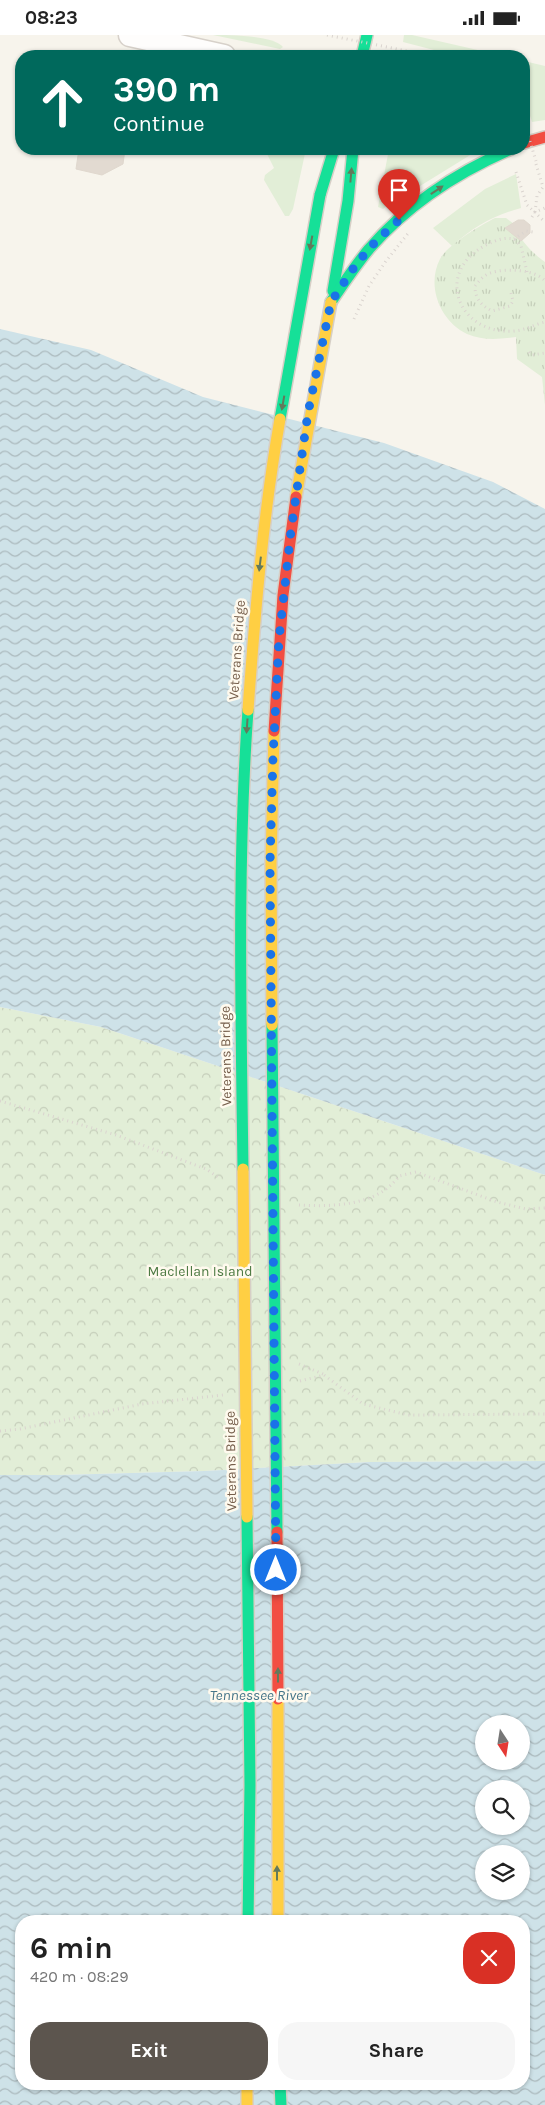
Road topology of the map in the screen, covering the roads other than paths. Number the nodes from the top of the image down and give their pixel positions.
1 (130, 35) edge
2 (367, 35) edge
3 (197, 50) edge
4 (363, 50) edge
5 (545, 137) edge
6 (530, 141) edge
7 (332, 155) edge
8 (352, 155) edge
9 (495, 155) edge
10 (331, 302) junction
11 (248, 1915) edge
12 (278, 1915) edge
13 (247, 2090) edge
14 (280, 2090) edge
15 (247, 2105) edge
16 (281, 2105) edge

1 - 3 street
2 - 4 main road
5 - 6 main road
7 -> 11 main road, Veterans Bridge, bridge
10 -> 8 main road
10 -> 9 main road
12 -> 10 main road, bridge
13 - 15 main road
14 - 16 main road

